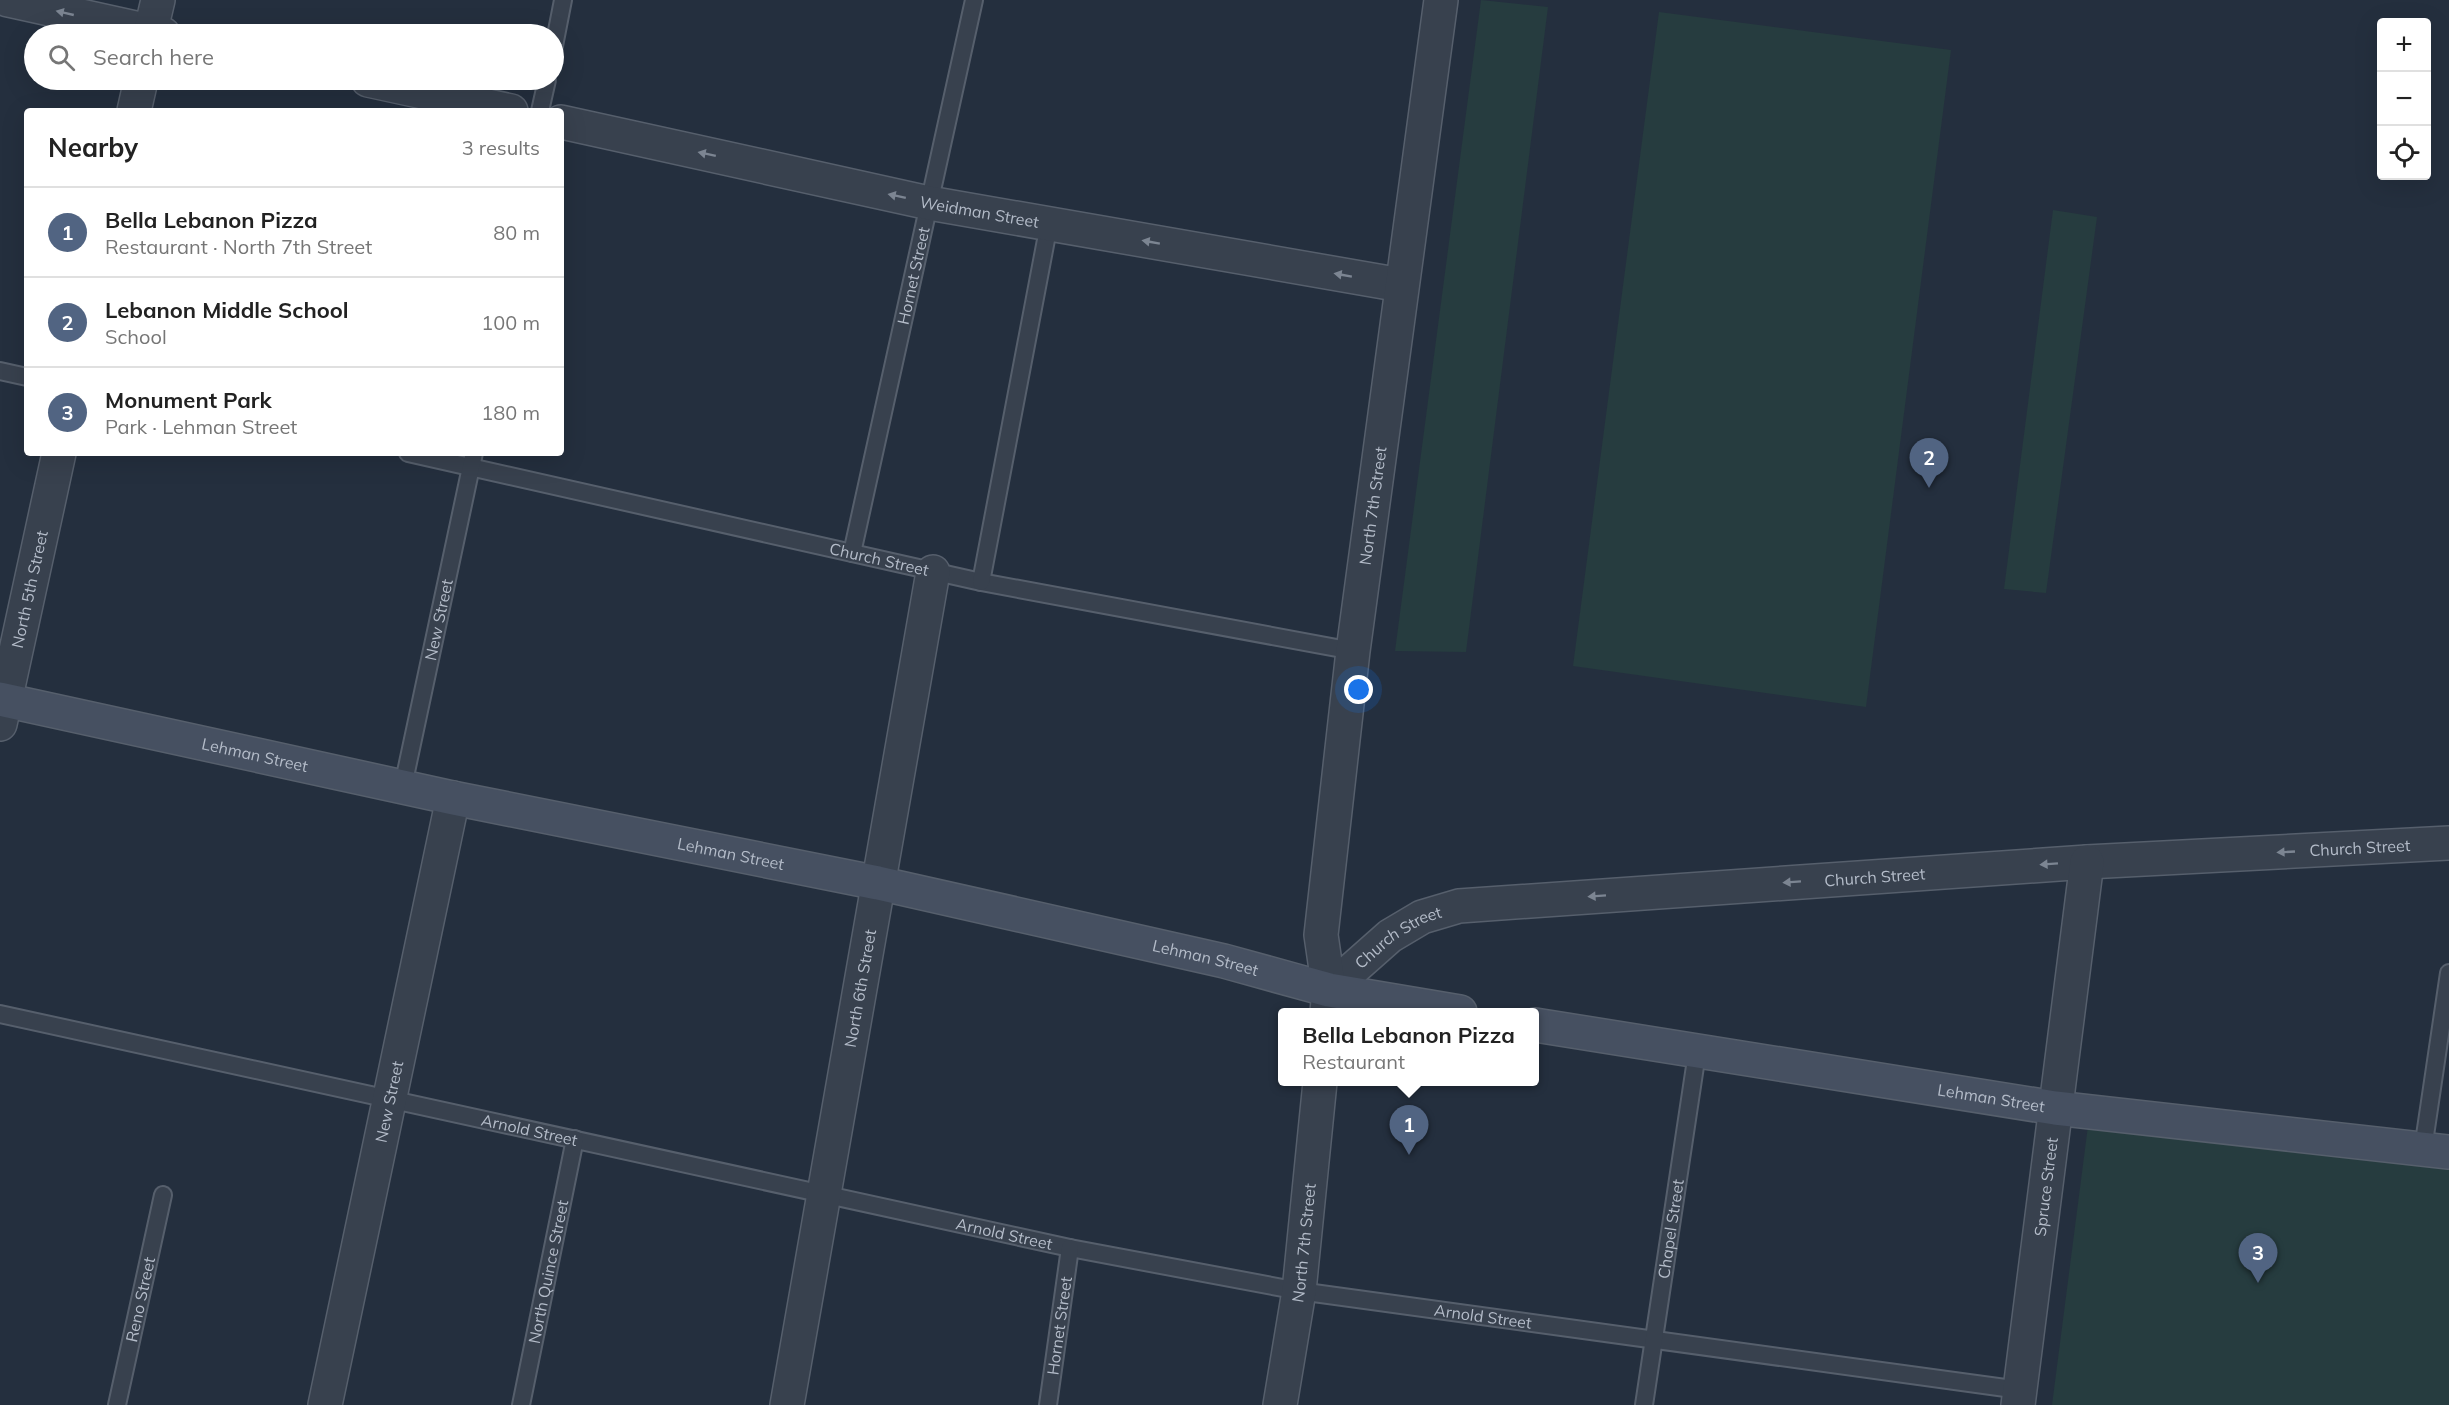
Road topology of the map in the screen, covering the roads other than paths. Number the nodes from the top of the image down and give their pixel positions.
1 (8, 0) edge
2 (158, 0) edge
3 (563, 0) edge
4 (974, 0) edge
5 (1441, 0) edge
6 (112, 24) edge
7 (156, 24) edge
8 (558, 24) edge
9 (139, 90) edge
10 (414, 90) edge
11 (545, 90) edge
12 (135, 108) edge
13 (497, 108) edge
14 (541, 108) edge
15 (564, 123) edge
16 (929, 203) junction
17 (1049, 224) junction
18 (1401, 285) junction
19 (0, 371) edge
20 (24, 376) edge
21 (58, 456) edge
22 (440, 456) edge
23 (473, 459) edge
24 (852, 553) junction
25 (933, 572) junction
26 (981, 582) junction
27 (1353, 651) junction
28 (2, 708) edge
29 (404, 786) junction
30 (453, 798) junction
31 (2449, 843) edge
32 (2087, 862) junction
33 (878, 883) junction
34 (2449, 973) edge
35 (1328, 1001) edge
36 (1412, 1008) edge
37 (0, 1014) edge
38 (1539, 1026) edge
39 (1697, 1053) junction
40 (1320, 1086) edge
41 (389, 1098) junction
42 (2055, 1108) junction
43 (575, 1139) junction
44 (2436, 1150) edge
45 (163, 1195) dead end
46 (824, 1195) junction
47 (1070, 1248) junction
48 (1299, 1291) junction
49 (1654, 1339) junction
50 (2019, 1398) edge
51 (117, 1405) edge
52 (325, 1405) edge
53 (521, 1405) edge
54 (787, 1405) edge
55 (1048, 1405) edge
56 (1280, 1405) edge
57 (1644, 1405) edge

6 -> 1 street
2 - 7 street
3 - 8 lane
4 - 16 lane, Hornet Street
5 - 18 street, North 7th Street
9 - 12 street
10 - 13 street
11 - 14 lane
16 -> 15 street, Weidman Street
16 - 17 street, Weidman Street
16 - 24 lane, Hornet Street
18 -> 17 street, Weidman Street
17 - 26 lane
18 - 27 street, North 7th Street
19 - 20 lane
21 - 28 street, North 5th Street
22 - 23 lane, Church Street
23 - 24 lane, Church Street
23 - 29 lane, New Street
24 - 25 lane, Church Street
25 - 26 lane, Church Street
25 - 33 street, North 6th Street
26 - 27 lane, Church Street
27 - 35 street, North 7th Street
28 - 29 main road, Lehman Street
29 - 30 main road, Lehman Street
30 - 33 main road, Lehman Street
30 - 41 street, New Street
31 -> 32 street, Church Street
32 -> 35 street, Church Street
32 - 42 street, Spruce Street
33 - 35 main road, Lehman Street
33 - 46 street, North 6th Street
34 - 44 lane
35 - 36 main road, Lehman Street
37 - 41 lane, Arnold Street
38 - 39 main road, Lehman Street
39 - 42 main road, Lehman Street
39 - 49 lane, Chapel Street
40 - 48 street, North 7th Street
41 - 43 lane, Arnold Street
41 - 52 street, New Street
42 - 44 main road, Lehman Street
42 - 50 street, Spruce Street
43 - 46 lane, Arnold Street
43 - 53 lane, North Quince Street
45 - 51 lane, Reno Street
46 - 47 lane, Arnold Street
46 - 54 street, North 6th Street
47 - 48 lane, Arnold Street
47 - 55 lane, Hornet Street
48 - 49 lane, Arnold Street
48 - 56 street, North 7th Street
49 - 50 lane, Arnold Street
49 - 57 lane, Chapel Street

